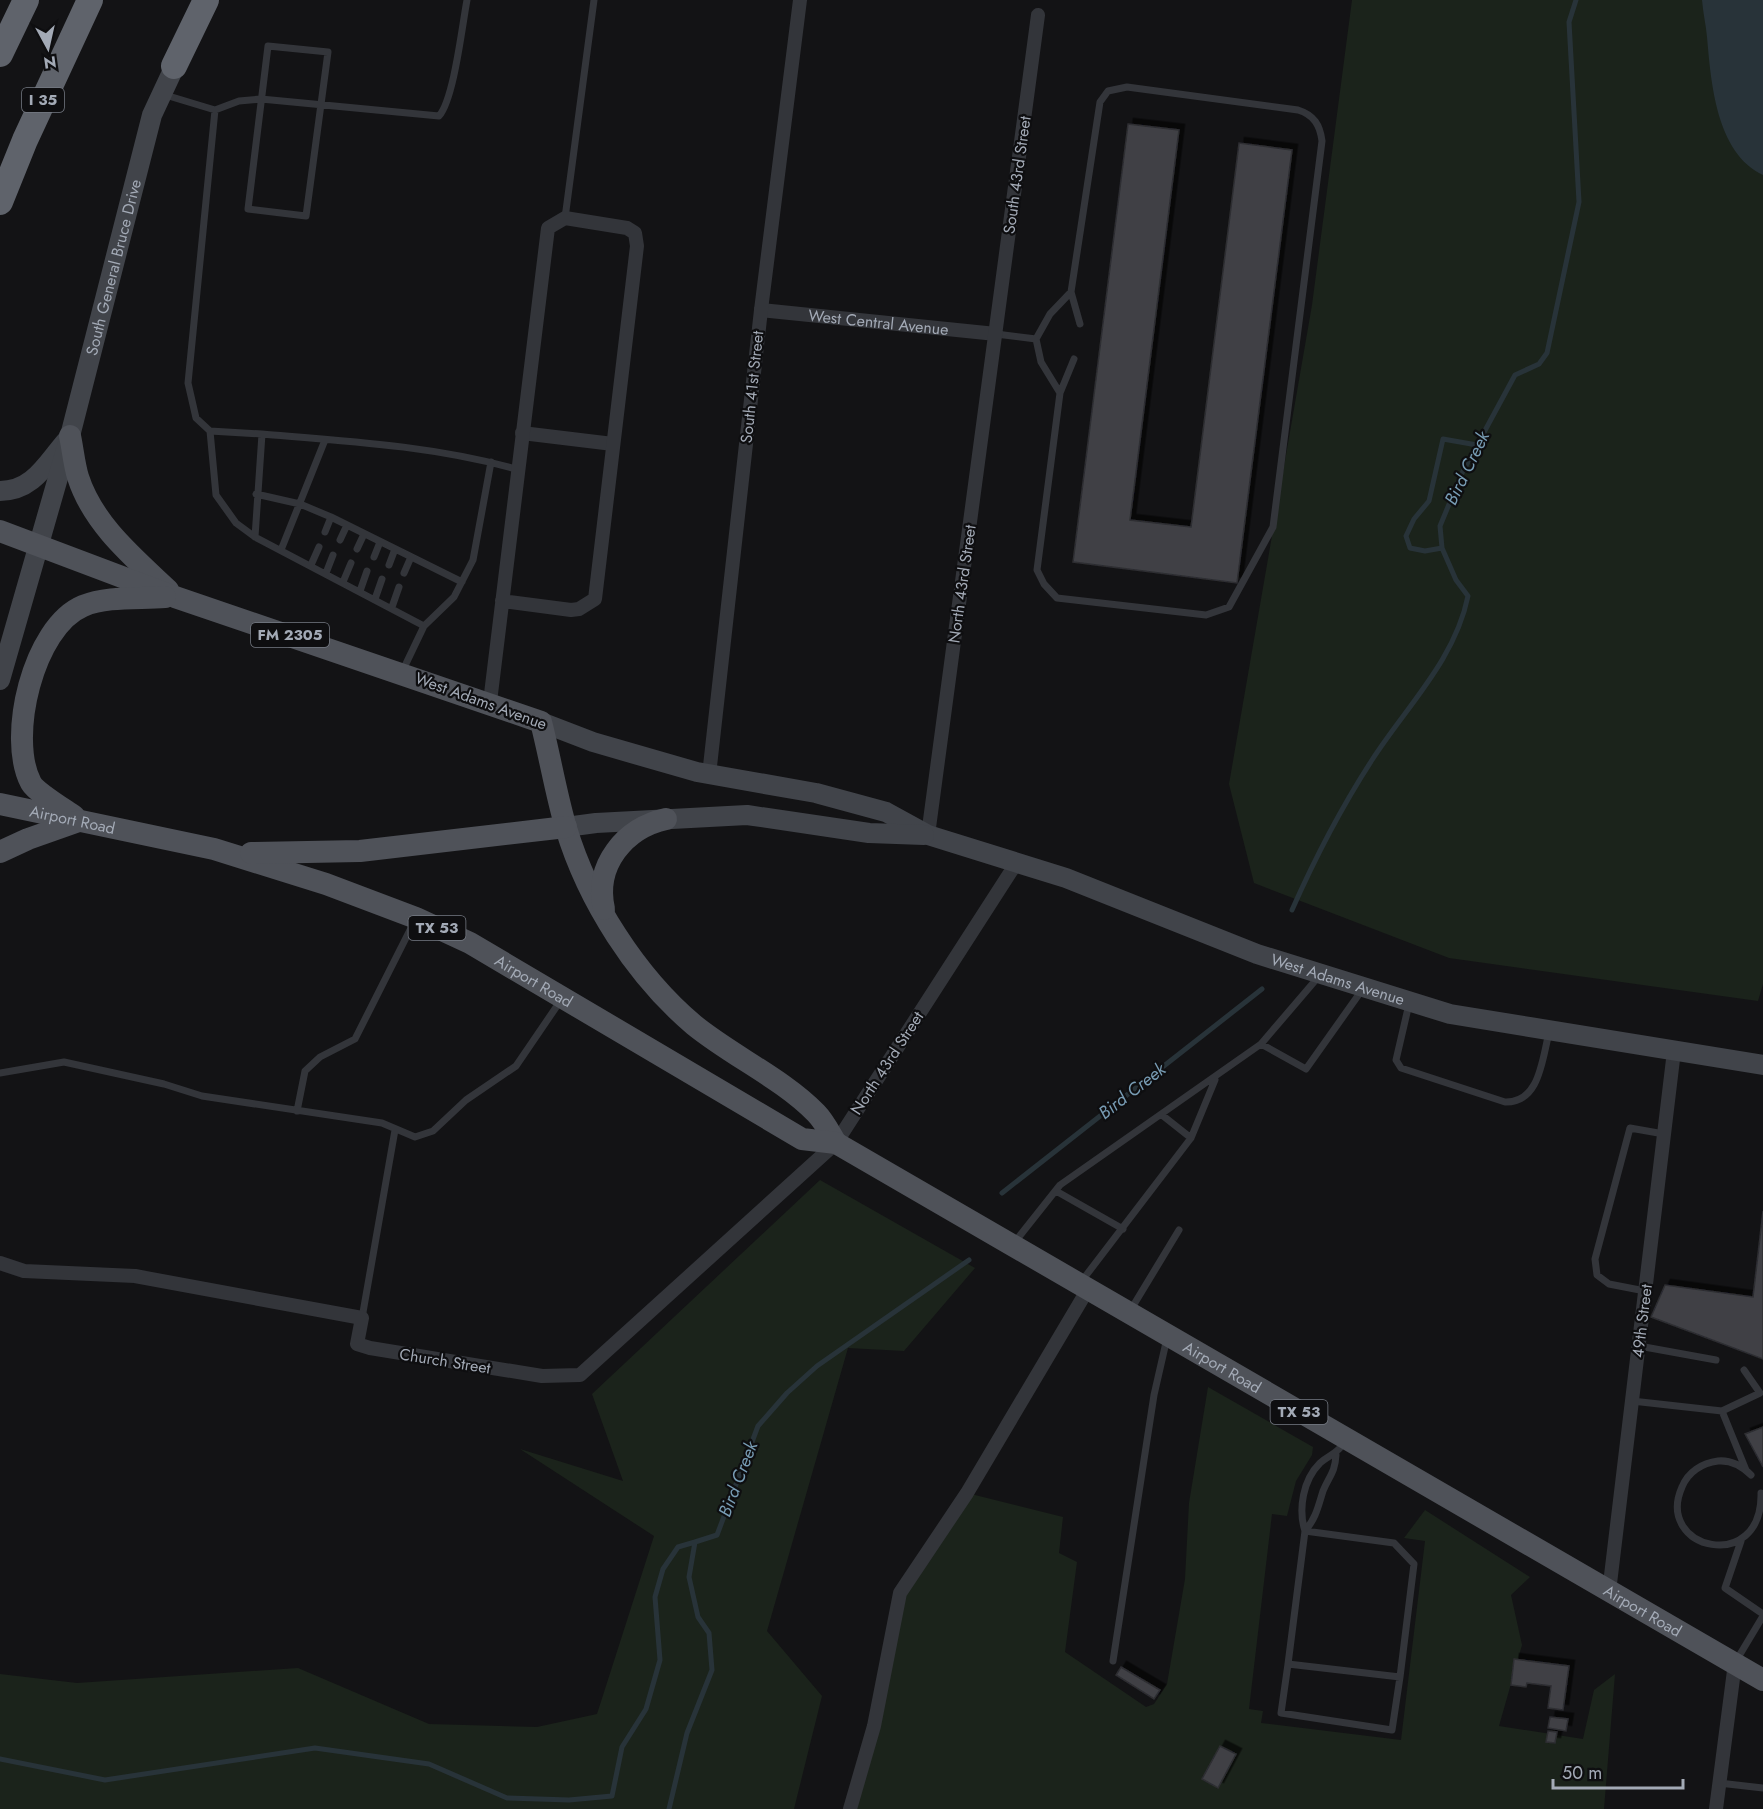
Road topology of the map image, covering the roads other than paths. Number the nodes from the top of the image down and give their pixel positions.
1 (26, 0) edge
2 (90, 0) edge
3 (206, 0) edge
4 (211, 0) edge
5 (467, 0) edge
6 (594, 0) edge
7 (800, 0) edge
8 (1038, 15) dead end
9 (0, 54) edge
10 (174, 66) junction
11 (160, 94) junction
12 (261, 99) junction
13 (321, 103) junction
14 (215, 110) junction
15 (0, 202) edge
16 (565, 218) junction
17 (1071, 292) junction
18 (761, 310) junction
19 (1080, 324) dead end
20 (996, 334) junction
21 (1036, 339) junction
22 (1074, 359) dead end
23 (1060, 393) junction
24 (210, 431) junction
25 (522, 433) junction
26 (262, 434) junction
27 (70, 436) junction
28 (325, 440) junction
29 (613, 444) junction
30 (491, 462) junction
31 (516, 469) junction
32 (0, 491) edge
33 (256, 494) junction
34 (300, 504) junction
35 (331, 517) junction
36 (347, 525) junction
37 (0, 531) edge
38 (325, 532) dead end
39 (364, 534) junction
40 (255, 537) junction
41 (340, 540) dead end
42 (380, 542) junction
43 (40, 545) junction
44 (319, 547) dead end
45 (357, 549) dead end
46 (395, 549) junction
47 (281, 550) junction
48 (333, 555) dead end
49 (374, 557) dead end
50 (411, 557) junction
51 (351, 563) dead end
52 (311, 565) junction
53 (389, 565) dead end
54 (367, 571) dead end
55 (326, 573) junction
56 (404, 573) dead end
57 (382, 579) dead end
58 (343, 582) junction
59 (462, 582) junction
60 (399, 587) dead end
61 (360, 591) junction
62 (175, 597) junction
63 (375, 599) junction
64 (502, 601) junction
65 (392, 607) junction
66 (424, 626) junction
67 (402, 673) junction
68 (0, 680) edge
69 (490, 702) junction
70 (541, 722) junction
71 (709, 775) junction
72 (0, 804) edge
73 (666, 819) junction
74 (81, 821) junction
75 (566, 827) junction
76 (928, 835) junction
77 (214, 849) junction
78 (0, 852) edge
79 (1017, 862) junction
80 (606, 916) junction
81 (416, 918) junction
82 (1320, 975) junction
83 (1364, 988) junction
84 (562, 998) junction
85 (1409, 1002) junction
86 (1549, 1030) junction
87 (1261, 1044) junction
88 (1674, 1051) junction
89 (1763, 1065) edge
90 (0, 1073) edge
91 (1215, 1078) junction
92 (297, 1111) junction
93 (1162, 1115) junction
94 (395, 1130) junction
95 (1664, 1134) junction
96 (1191, 1138) junction
97 (836, 1143) junction
98 (1056, 1191) junction
99 (1123, 1229) junction
100 (1179, 1230) dead end
101 (1012, 1245) junction
102 (0, 1263) edge
103 (1084, 1287) junction
104 (1646, 1291) junction
105 (1129, 1313) junction
106 (362, 1318) junction
107 (1168, 1335) junction
108 (1639, 1346) junction
109 (1716, 1360) dead end
110 (1744, 1370) dead end
111 (1632, 1401) junction
112 (1722, 1412) junction
113 (1341, 1447) junction
114 (1761, 1492) dead end
115 (1763, 1507) edge
116 (1305, 1531) junction
117 (1741, 1541) junction
118 (1610, 1592) junction
119 (1763, 1615) edge
120 (1113, 1661) dead end
121 (1735, 1663) junction
122 (1288, 1664) junction
123 (1400, 1677) junction
124 (1763, 1680) edge
125 (1719, 1783) junction
126 (1763, 1788) edge
127 (850, 1809) edge
128 (1716, 1809) edge

1 - 9 highway
2 - 15 highway, I 35
3 - 10 highway
4 - 10 main road, South General Bruce Drive
5 - 13 lane
6 - 16 lane
7 - 18 street, South 41st Street
8 - 20 street, South 43rd Street
10 - 11 main road, South General Bruce Drive
11 - 14 lane
11 - 27 main road, South General Bruce Drive
12 - 13 lane
12 - 13 lane
12 - 13 lane
12 - 14 lane
14 - 24 lane
16 - 25 street
16 - 29 street
17 - 19 lane
17 - 21 lane
17 - 23 lane
18 - 20 street, West Central Avenue
18 - 71 street, South 41st Street
20 - 21 lane
20 - 76 street, North 43rd Street
21 - 23 lane
22 - 23 lane
24 - 26 lane
24 - 40 lane
25 - 29 street
25 - 31 street
26 - 28 lane
26 - 33 lane
27 - 32 main road
27 - 43 main road, South General Bruce Drive
27 - 62 main road
28 - 30 lane
28 - 34 lane
29 - 64 street
30 - 31 lane
30 - 59 lane
31 - 64 street
33 - 34 lane
33 - 40 lane
34 - 35 lane
34 - 47 lane
35 - 36 lane
35 - 38 lane
36 - 39 lane
36 - 41 lane
37 - 43 main road
39 - 42 lane
39 - 45 lane
40 - 47 lane
42 - 46 lane
42 - 49 lane
43 - 62 main road, West Adams Avenue / FM 2305
43 - 68 main road, South General Bruce Drive
44 - 52 lane
46 - 50 lane
46 - 53 lane
47 - 52 lane
48 - 55 lane
50 - 56 lane
50 - 59 lane
51 - 58 lane
52 - 55 lane
54 - 61 lane
55 - 58 lane
57 - 63 lane
58 - 61 lane
59 - 66 lane
60 - 65 lane
61 - 63 lane
62 - 67 main road, West Adams Avenue / FM 2305
62 - 74 main road
63 - 65 lane
64 - 69 street
65 - 66 lane
66 - 67 lane
67 - 69 main road, West Adams Avenue / FM 2305
69 - 70 main road, West Adams Avenue / FM 2305
70 - 71 main road, West Adams Avenue / FM 2305
70 - 75 main road, Airport Road / TX 53
71 - 76 main road, West Adams Avenue / FM 2305
72 - 74 main road, Airport Road / TX 53
73 - 75 main road, West Adams Avenue / FM 2305
73 - 76 main road, West Adams Avenue / FM 2305
73 - 80 main road
74 - 77 main road, Airport Road / TX 53
74 - 78 main road
75 - 77 main road, Airport Road / TX 53
75 - 80 main road, Airport Road / TX 53
76 - 79 main road, West Adams Avenue / FM 2305
77 - 81 main road, Airport Road / TX 53
79 - 82 main road, West Adams Avenue / FM 2305
79 - 97 street, North 43rd Street
80 - 97 main road, Airport Road / TX 53
81 - 84 main road, Airport Road / TX 53
81 - 92 lane
82 - 83 main road, West Adams Avenue / FM 2305
82 - 87 lane
83 - 85 main road, West Adams Avenue / FM 2305
83 - 87 lane
84 - 94 lane
84 - 97 main road, Airport Road / TX 53
85 - 86 main road, West Adams Avenue / FM 2305
85 - 86 lane
86 - 88 main road, West Adams Avenue / FM 2305
87 - 91 lane
88 - 89 main road, West Adams Avenue / FM 2305
88 - 95 street, 49th Street
90 - 92 lane
91 - 93 lane
91 - 96 lane
92 - 94 lane
93 - 96 lane
93 - 98 lane
94 - 106 lane
95 - 104 street, 49th Street
95 - 104 lane
96 - 99 lane
97 - 101 main road, Airport Road / TX 53
97 - 106 street, Church Street
98 - 99 lane
98 - 101 lane
99 - 103 lane
100 - 105 lane
101 - 103 main road, Airport Road / TX 53
102 - 106 street
103 - 105 main road, Airport Road / TX 53
103 - 127 street
104 - 108 street, 49th Street
105 - 107 main road, Airport Road / TX 53
107 - 113 main road, Airport Road / TX 53
107 - 120 lane
108 - 109 lane
108 - 111 street, 49th Street
110 - 112 lane
111 - 112 lane
111 - 118 street, 49th Street
112 - 117 lane
113 - 116 lane
113 - 116 lane
113 - 118 main road, Airport Road / TX 53
114 - 115 lane
115 - 117 lane
116 - 122 lane
116 - 123 lane
117 - 119 lane
118 - 121 main road, Airport Road / TX 53
119 - 121 lane
121 - 124 main road, Airport Road / TX 53
121 - 125 street
122 - 123 lane
122 - 123 lane
125 - 126 lane
125 - 128 street

